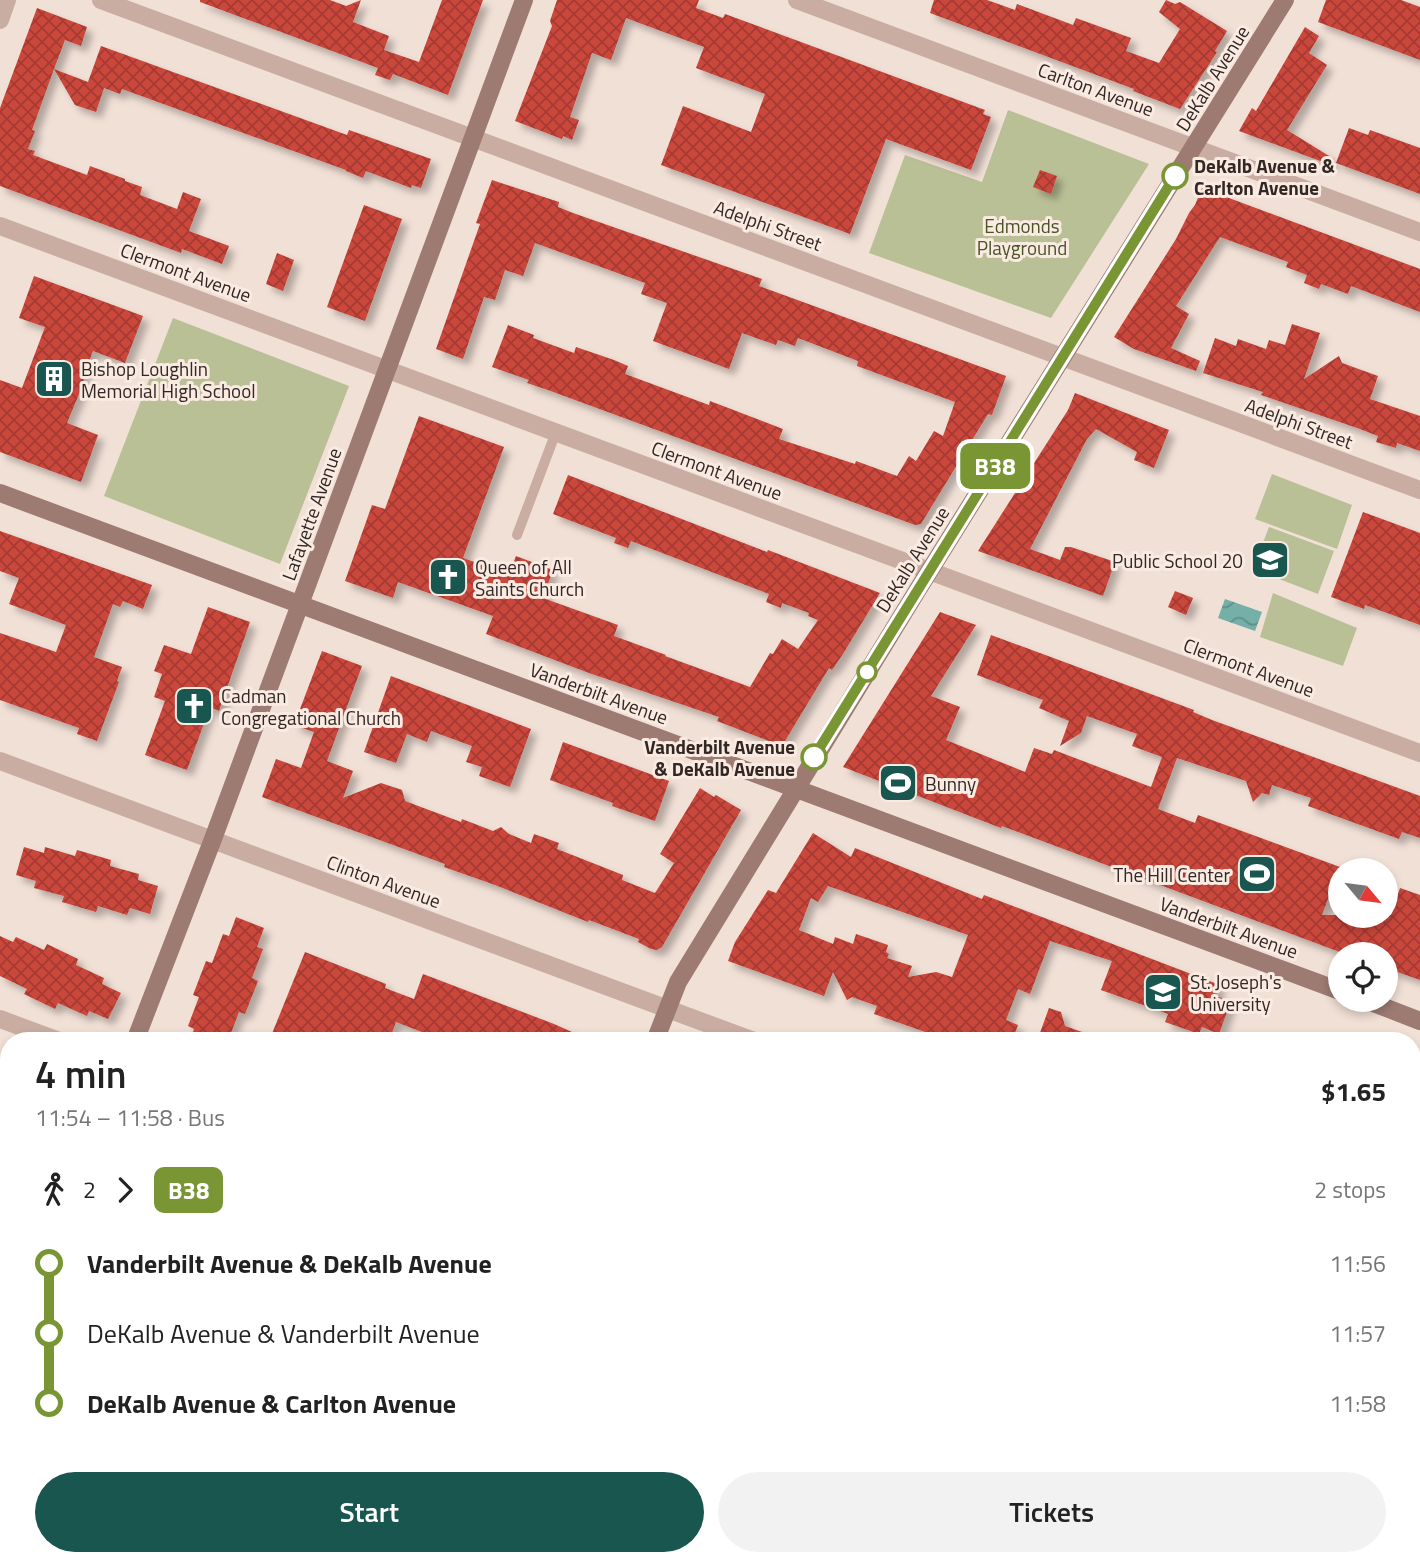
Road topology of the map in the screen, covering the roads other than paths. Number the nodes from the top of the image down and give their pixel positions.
1 (7, 0) edge
2 (101, 0) edge
3 (524, 0) edge
4 (797, 0) edge
5 (1285, 0) edge
6 (0, 20) edge
7 (472, 138) junction
8 (1193, 147) junction
9 (0, 226) edge
10 (1420, 232) edge
11 (1062, 357) junction
12 (387, 369) junction
13 (556, 432) junction
14 (1420, 490) edge
15 (0, 493) edge
16 (517, 535) dead end
17 (930, 571) junction
18 (300, 604) junction
19 (1420, 753) edge
20 (0, 761) edge
21 (795, 788) junction
22 (213, 839) junction
23 (1328, 987) edge
24 (667, 1009) junction
25 (1397, 1012) edge
26 (0, 1019) edge
27 (1420, 1021) edge
28 (35, 1032) edge
29 (138, 1032) edge
30 (658, 1032) edge
31 (730, 1032) edge

1 - 6 street
2 - 7 street, Adelphi Street
3 - 7 main road, Lafayette Avenue
4 - 8 street, Carlton Avenue
5 - 8 main road, DeKalb Avenue
7 - 11 street, Adelphi Street
7 - 12 main road, Lafayette Avenue
8 - 10 street, Carlton Avenue
8 - 11 main road, DeKalb Avenue
9 - 12 street, Clermont Avenue
11 - 14 street, Adelphi Street
11 - 17 main road, DeKalb Avenue
12 - 13 street, Clermont Avenue
12 - 18 main road, Lafayette Avenue
13 - 16 lane
13 - 17 street, Clermont Avenue
15 - 18 main road, Vanderbilt Avenue
17 - 19 street, Clermont Avenue
17 - 21 main road, DeKalb Avenue
18 - 21 main road, Vanderbilt Avenue
18 - 22 main road, Lafayette Avenue
20 - 22 street, Clinton Avenue
21 - 23 main road, Vanderbilt Avenue
21 - 24 main road, DeKalb Avenue
22 - 24 street, Clinton Avenue
22 - 29 main road, Lafayette Avenue
24 - 30 main road, DeKalb Avenue
24 - 31 street, Clinton Avenue
25 - 27 main road
26 - 28 street

